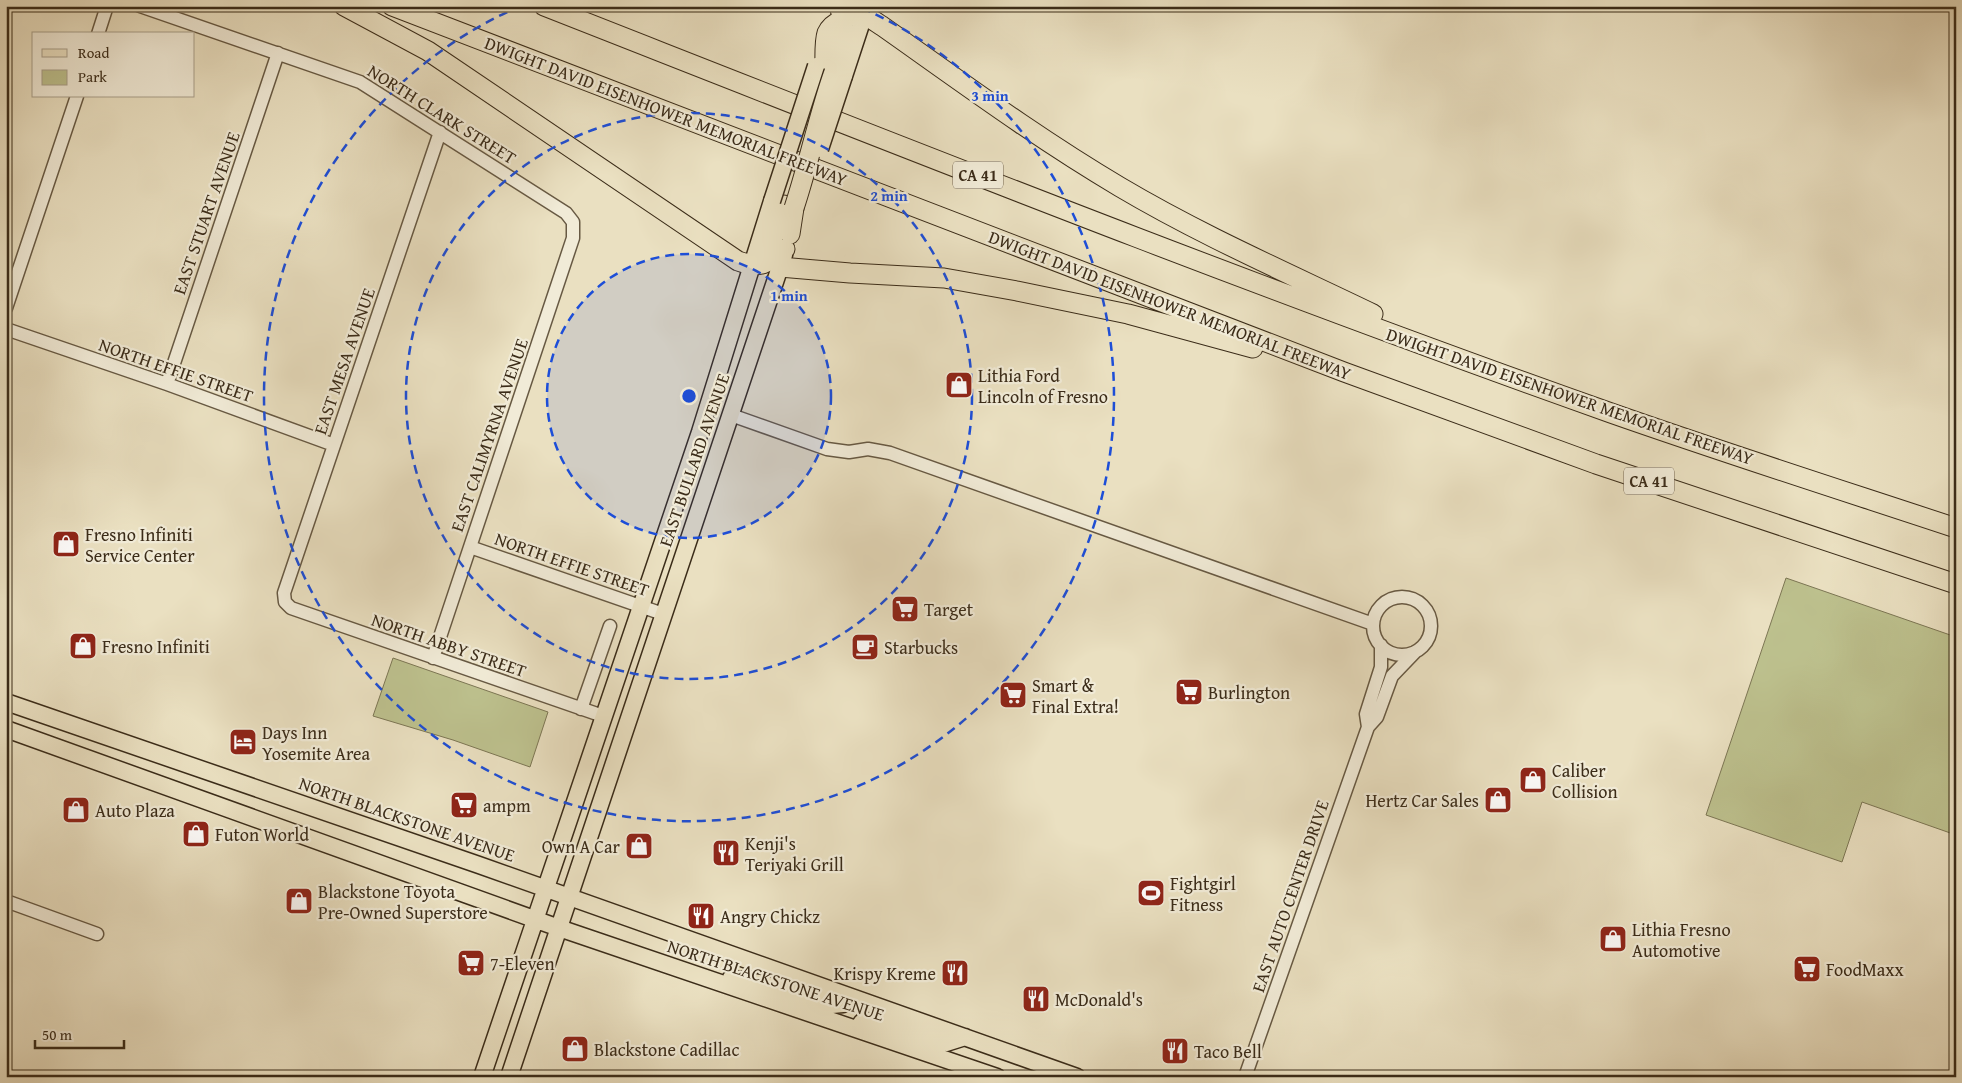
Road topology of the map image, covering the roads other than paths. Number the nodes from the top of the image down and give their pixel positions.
1 (107, 6) edge
2 (140, 6) edge
3 (344, 6) edge
4 (392, 6) edge
5 (544, 6) edge
6 (840, 11) edge
7 (866, 11) edge
8 (99, 32) edge
9 (278, 53) junction
10 (830, 71) junction
11 (76, 98) edge
12 (440, 132) junction
13 (787, 206) junction
14 (573, 222) joint
15 (782, 252) junction
16 (752, 266) junction
17 (12, 269) edge
18 (6, 308) edge
19 (6, 329) edge
20 (1413, 341) junction
21 (1344, 372) junction
22 (167, 384) junction
23 (731, 415) junction
24 (334, 445) junction
25 (1956, 528) edge
26 (470, 547) junction
27 (1956, 584) edge
28 (285, 602) joint
29 (641, 606) junction
30 (663, 614) junction
31 (1373, 624) junction
32 (610, 626) dead end
33 (1381, 645) junction
34 (1415, 652) junction
35 (433, 658) junction
36 (6, 702) edge
37 (581, 709) junction
38 (603, 716) junction
39 (1368, 727) junction
40 (6, 729) edge
41 (544, 888) junction
42 (569, 896) junction
43 (6, 901) edge
44 (534, 918) junction
45 (560, 928) junction
46 (97, 934) dead end
47 (682, 970) junction
48 (852, 998) junction
49 (858, 1028) junction
50 (965, 1037) junction
51 (484, 1075) edge
52 (509, 1077) edge
53 (997, 1077) edge
54 (1077, 1077) edge
55 (1245, 1077) edge

1 - 8 street
2 - 9 street, NORTH CLARK STREET
3 - 16 highway
4 - 21 highway, DWIGHT DAVID EISENHOWER MEMORIAL FREEWAY / CA 41
5 - 20 highway, DWIGHT DAVID EISENHOWER MEMORIAL FREEWAY / CA 41
6 - 7 highway
6 - 10 highway
6 - 10 highway
7 - 10 main road
7 - 20 highway
9 - 12 street, NORTH CLARK STREET
9 - 22 street, EAST STUART AVENUE
10 - 13 highway
11 - 17 street
12 - 14 street, NORTH CLARK STREET
12 - 24 street, EAST MESA AVENUE
13 - 15 highway
13 - 15 highway
13 - 16 main road, EAST BULLARD AVENUE
14 - 26 street, EAST CALIMYRNA AVENUE
15 - 16 highway
15 - 21 highway
15 - 23 main road, EAST BULLARD AVENUE
16 - 29 main road, EAST BULLARD AVENUE
17 - 18 street
19 - 22 street, NORTH EFFIE STREET
20 - 25 highway, DWIGHT DAVID EISENHOWER MEMORIAL FREEWAY / CA 41
21 - 27 highway, DWIGHT DAVID EISENHOWER MEMORIAL FREEWAY / CA 41
22 - 24 street, NORTH EFFIE STREET
23 - 30 main road, EAST BULLARD AVENUE
23 - 31 street
24 - 28 street, EAST MESA AVENUE
26 - 29 street, NORTH EFFIE STREET
26 - 35 street, EAST CALIMYRNA AVENUE
28 - 35 street, NORTH ABBY STREET
29 - 30 street, NORTH EFFIE STREET
29 - 38 main road, EAST BULLARD AVENUE
30 - 42 main road, EAST BULLARD AVENUE
31 - 33 street
31 - 34 street
32 - 37 street
33 - 34 street
33 - 39 street, EAST AUTO CENTER DRIVE
34 - 39 street, EAST AUTO CENTER DRIVE
35 - 37 street, NORTH ABBY STREET
36 - 41 main road, NORTH BLACKSTONE AVENUE
37 - 38 street, NORTH ABBY STREET
38 - 41 main road, EAST BULLARD AVENUE
39 - 55 street, EAST AUTO CENTER DRIVE
40 - 44 main road, NORTH BLACKSTONE AVENUE
41 - 42 main road, NORTH BLACKSTONE AVENUE
41 - 44 main road, EAST BULLARD AVENUE
42 - 45 main road, EAST BULLARD AVENUE
42 - 48 main road, NORTH BLACKSTONE AVENUE
43 - 46 street
44 - 45 main road, NORTH BLACKSTONE AVENUE
44 - 51 main road, EAST BULLARD AVENUE
45 - 47 main road, NORTH BLACKSTONE AVENUE
45 - 52 main road, EAST BULLARD AVENUE
47 - 48 main road
47 - 49 main road, NORTH BLACKSTONE AVENUE
48 - 50 main road, NORTH BLACKSTONE AVENUE
49 - 50 main road
49 - 53 main road, NORTH BLACKSTONE AVENUE
50 - 54 main road, NORTH BLACKSTONE AVENUE

